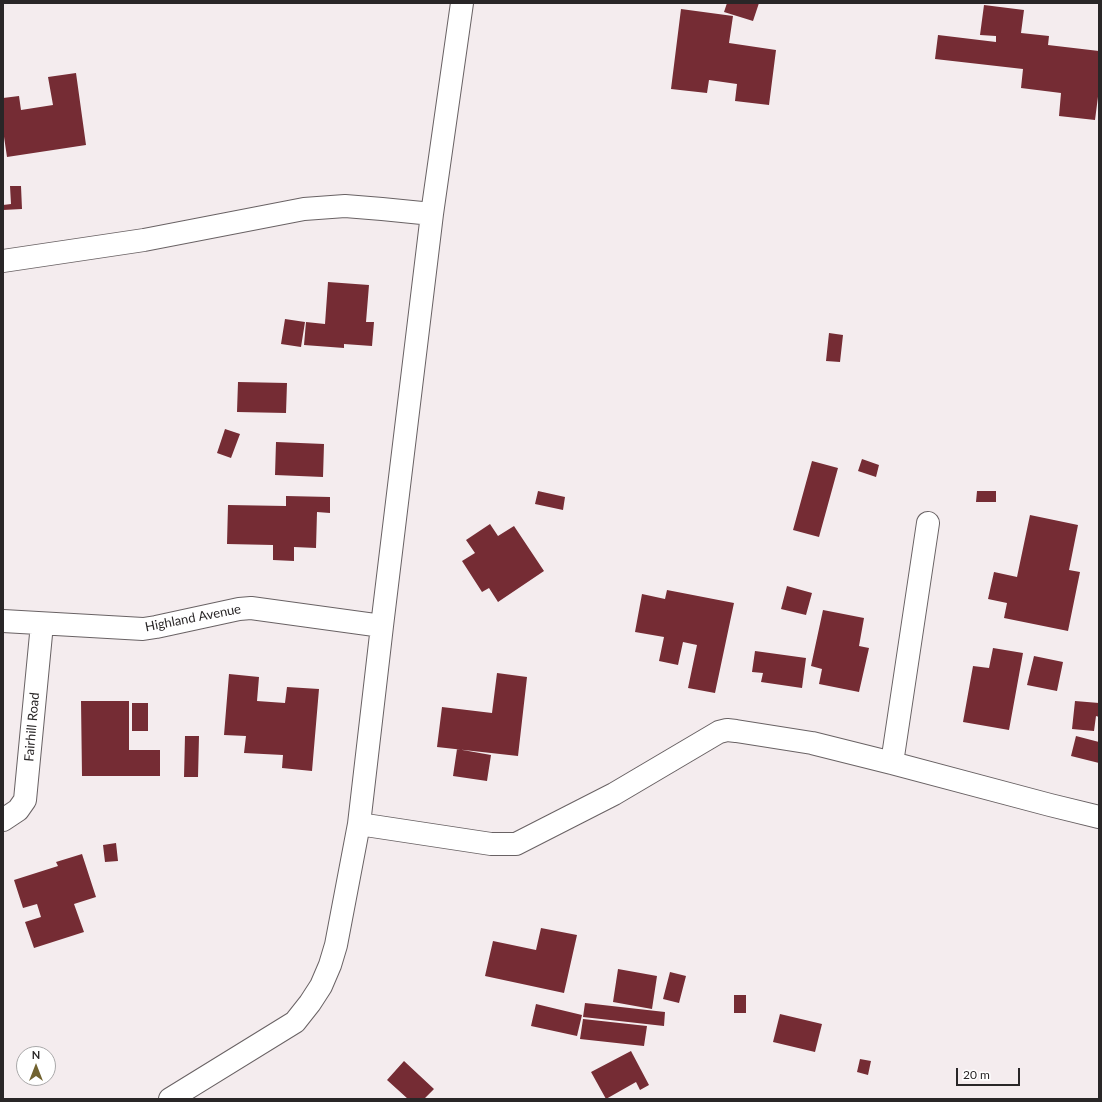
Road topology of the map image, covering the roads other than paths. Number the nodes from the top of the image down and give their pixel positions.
1 (462, 3) edge
2 (432, 214) junction
3 (3, 261) edge
4 (928, 524) dead end
5 (3, 621) edge
6 (42, 624) junction
7 (382, 626) junction
8 (892, 763) junction
9 (1099, 817) edge
10 (3, 820) edge
11 (359, 824) junction
12 (170, 1099) edge

1 - 2 street
2 - 3 street
2 - 7 street
4 - 8 street
5 - 6 street, Highland Avenue
6 - 7 street, Highland Avenue
6 - 10 street, Fairhill Road
7 - 11 street
8 - 9 street
8 - 11 street
11 - 12 street

